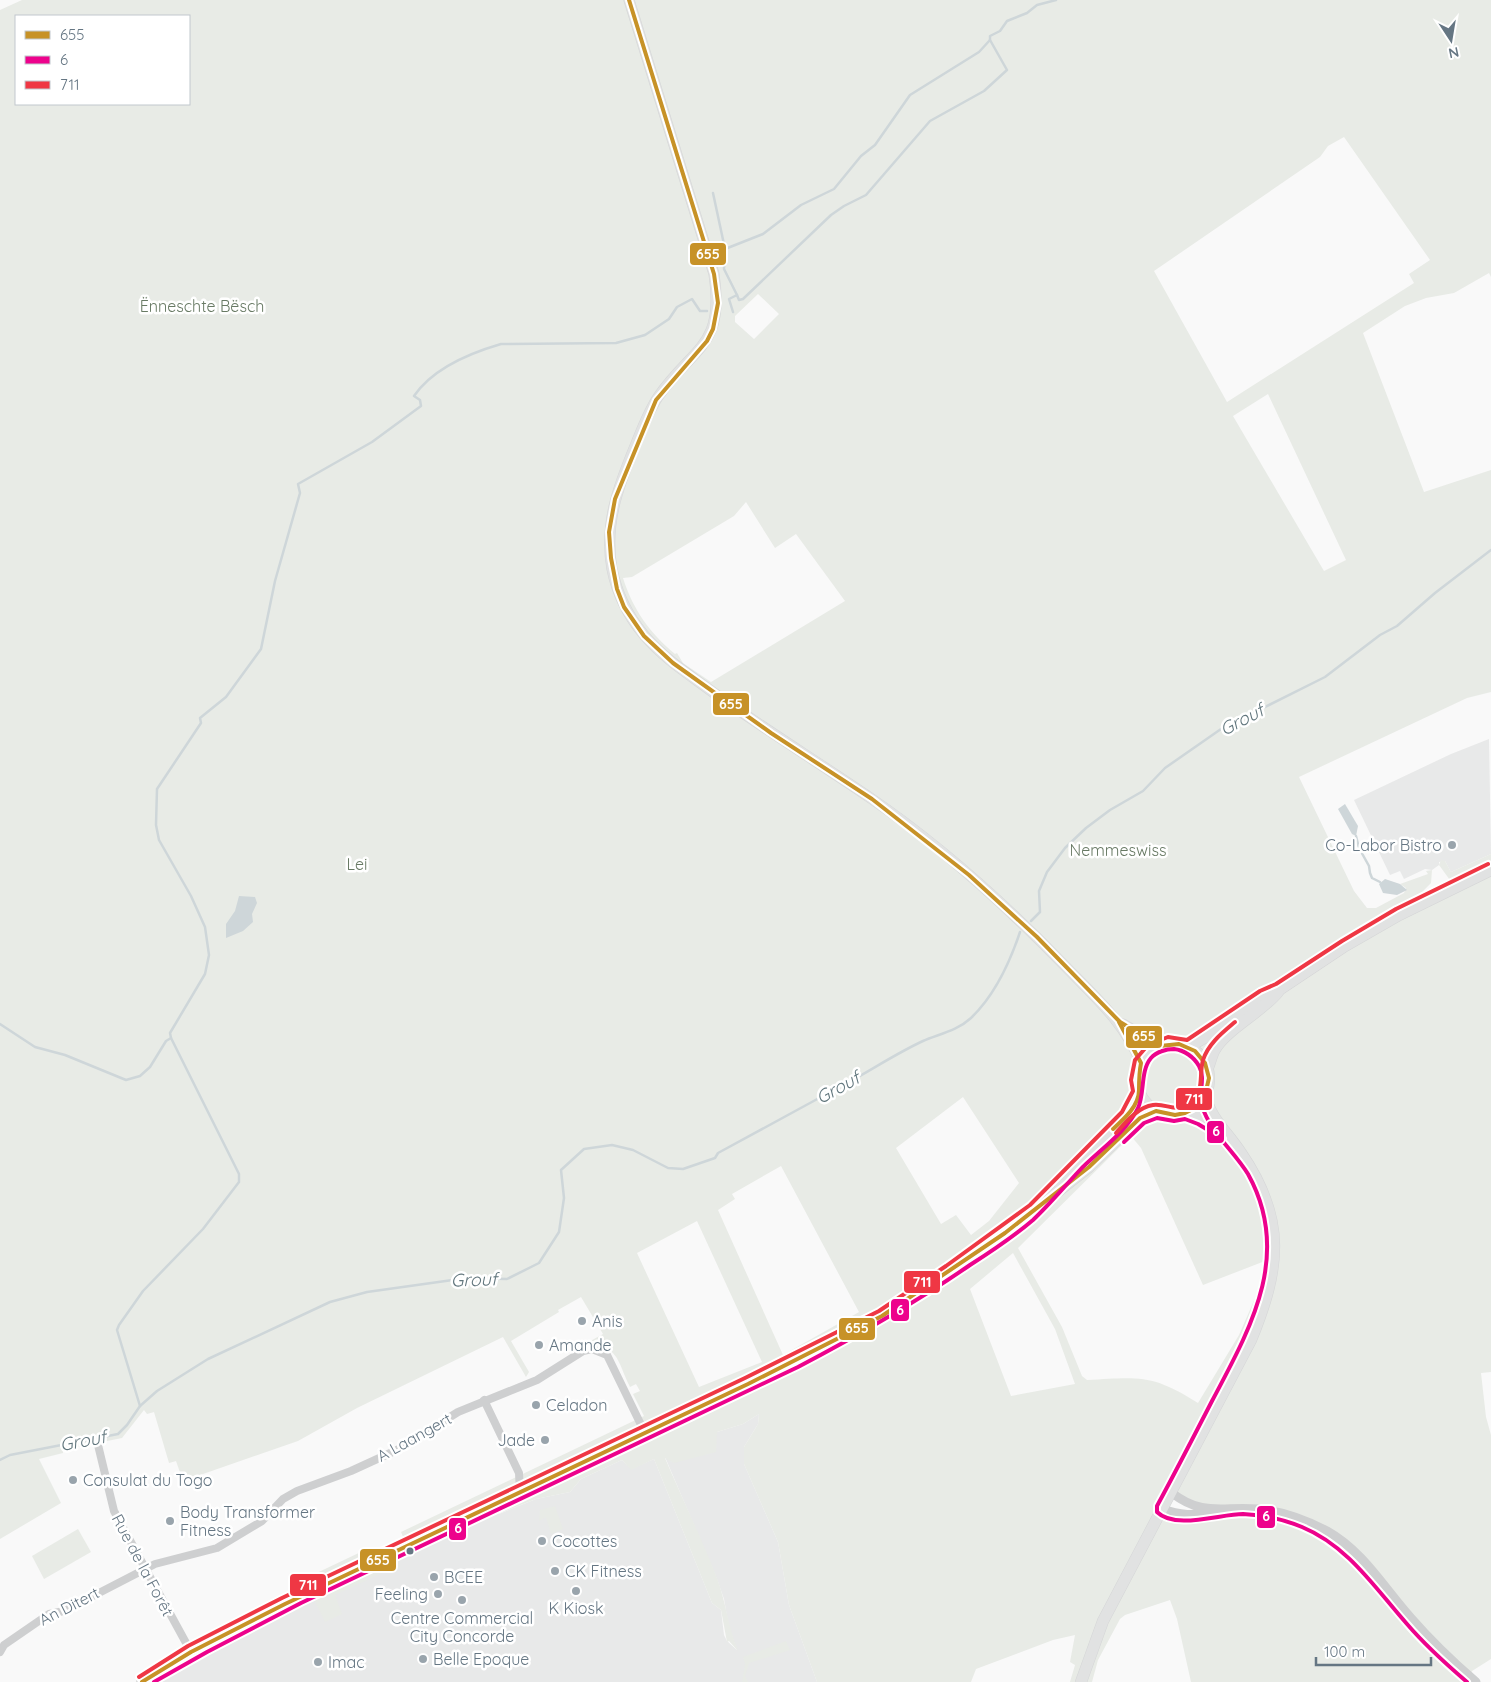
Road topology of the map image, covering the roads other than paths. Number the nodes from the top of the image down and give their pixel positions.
1 (629, 0) edge
2 (1491, 870) edge
3 (1280, 990) junction
4 (1120, 1022) junction
5 (1160, 1046) junction
6 (1188, 1047) junction
7 (1141, 1063) junction
8 (1208, 1070) junction
9 (1139, 1091) junction
10 (1205, 1095) junction
11 (1156, 1110) junction
12 (1185, 1113) junction
13 (1224, 1132) junction
14 (1034, 1210) junction
15 (484, 1400) junction
16 (645, 1433) junction
17 (98, 1445) dead end
18 (520, 1492) junction
19 (1172, 1492) junction
20 (1237, 1508) junction
21 (1163, 1509) junction
22 (145, 1568) junction
23 (0, 1652) edge
24 (191, 1652) junction
25 (142, 1682) edge
26 (1081, 1682) edge
27 (1476, 1682) edge

1 - 4 main road
2 - 3 main road
3 - 6 main road
3 - 8 main road
4 - 5 main road
4 - 7 main road
5 - 6 main road
5 - 7 main road
6 - 8 main road
7 - 9 main road
8 - 10 main road
9 - 11 main road
9 - 14 main road
10 - 12 main road
10 - 13 main road
11 - 12 main road
11 - 14 main road
12 - 13 main road
13 - 19 main road
14 - 16 main road
15 - 16 street, A Laangert
15 - 18 street
15 - 22 street, A Laangert
16 - 18 main road
17 - 22 street, Rue de la Forêt
18 - 24 main road
19 - 20 street
19 - 21 main road
20 - 21 street
20 - 27 street
21 - 26 main road
22 - 23 street, An Ditert
22 - 24 street, Rue de la Forêt
24 - 25 main road

